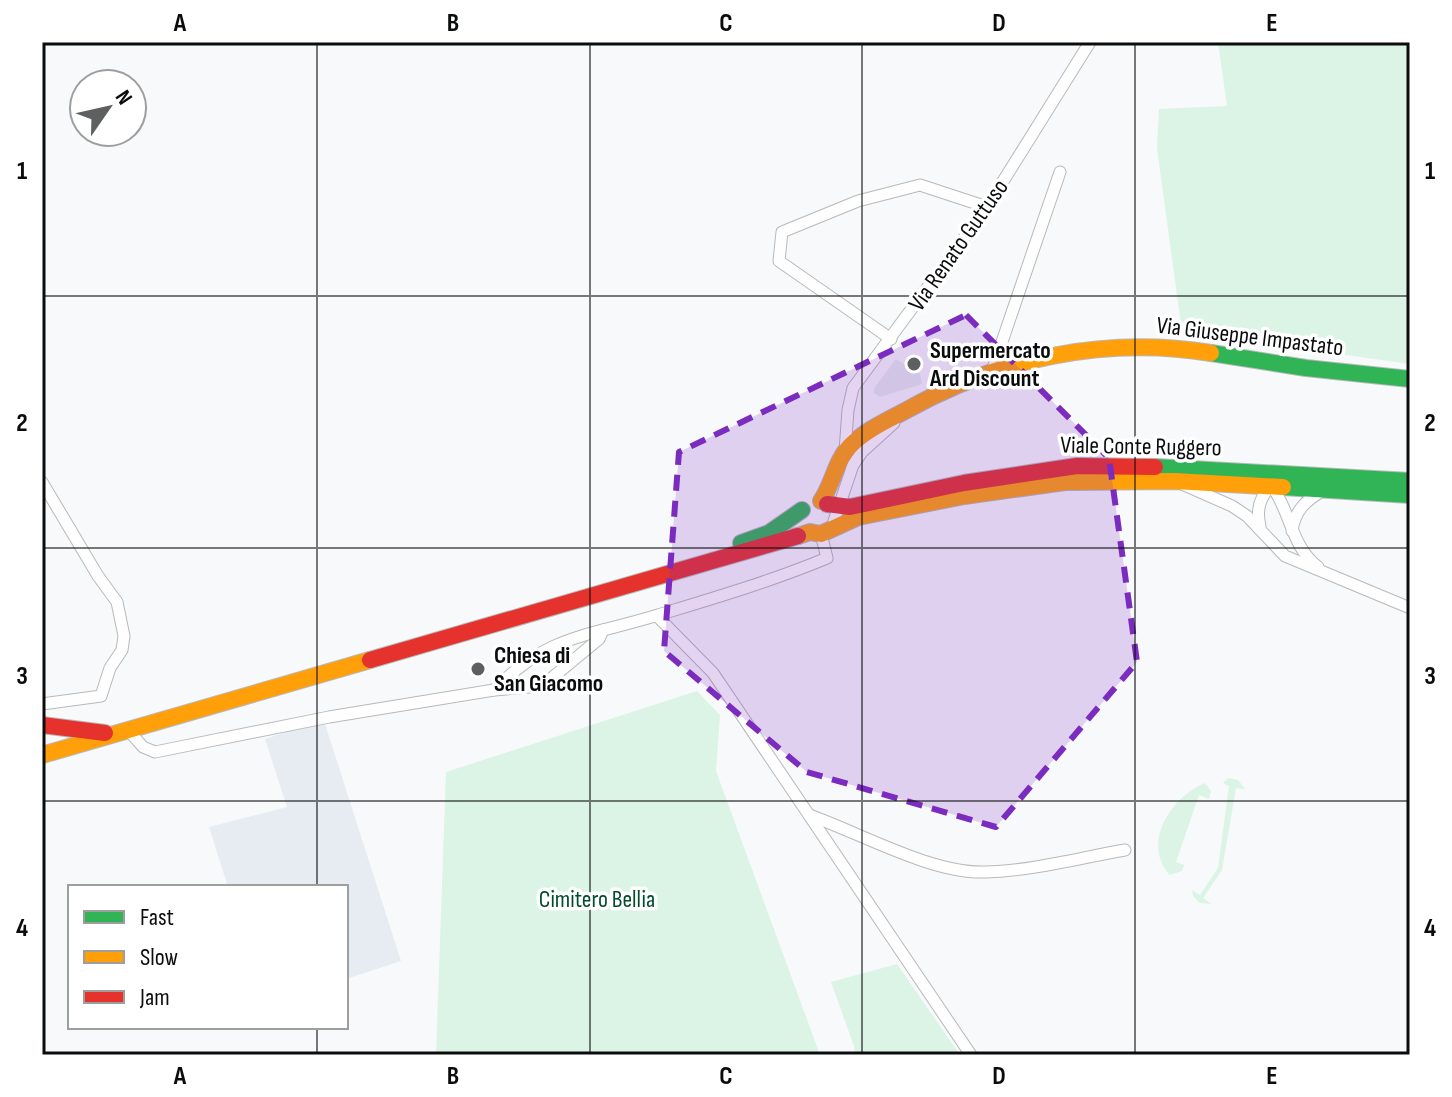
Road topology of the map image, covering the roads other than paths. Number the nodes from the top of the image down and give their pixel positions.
1 (1090, 42) edge
2 (1060, 172) dead end
3 (987, 207) junction
4 (891, 339) junction
5 (991, 374) junction
6 (1410, 379) edge
7 (912, 407) junction
8 (845, 452) junction
9 (1141, 466) junction
10 (1174, 481) junction
11 (1410, 481) edge
12 (42, 482) edge
13 (1271, 485) junction
14 (1410, 488) edge
15 (1325, 489) junction
16 (1410, 495) edge
17 (802, 510) junction
18 (826, 518) junction
19 (1262, 531) junction
20 (1292, 531) junction
21 (673, 572) junction
22 (1331, 577) junction
23 (1410, 608) edge
24 (657, 616) junction
25 (603, 630) junction
26 (494, 690) junction
27 (42, 704) edge
28 (42, 725) edge
29 (124, 733) junction
30 (42, 755) edge
31 (809, 815) junction
32 (1125, 850) dead end
33 (971, 1055) edge

1 - 3 street, Via Renato Guttuso
2 - 5 street
3 - 4 street, Via Renato Guttuso
3 - 4 street
4 - 8 street, Via Renato Guttuso
5 - 6 main road, Via Giuseppe Impastato
5 - 7 main road, Via Giuseppe Impastato
7 - 8 main road, Via Giuseppe Impastato
7 - 18 street
8 - 18 main road
9 - 11 main road, Viale Conte Ruggero
9 - 13 street
9 - 18 main road, Viale Conte Ruggero
10 - 13 main road, Viale Conte Ruggero
10 - 18 main road, Viale Conte Ruggero
10 - 19 street
12 - 27 street
13 - 14 street
13 - 15 main road, Viale Conte Ruggero
13 - 19 street
13 - 20 street
15 - 16 main road, Viale Conte Ruggero
15 - 20 street
17 - 18 main road
17 - 18 main road
17 - 21 main road
18 - 21 main road
18 - 24 street
19 - 22 street
20 - 22 street
21 - 29 main road
22 - 23 street
24 - 25 street
24 - 31 street
25 - 26 street
25 - 26 street
26 - 29 street
28 - 29 main road
29 - 30 main road
31 - 32 street
31 - 33 street

